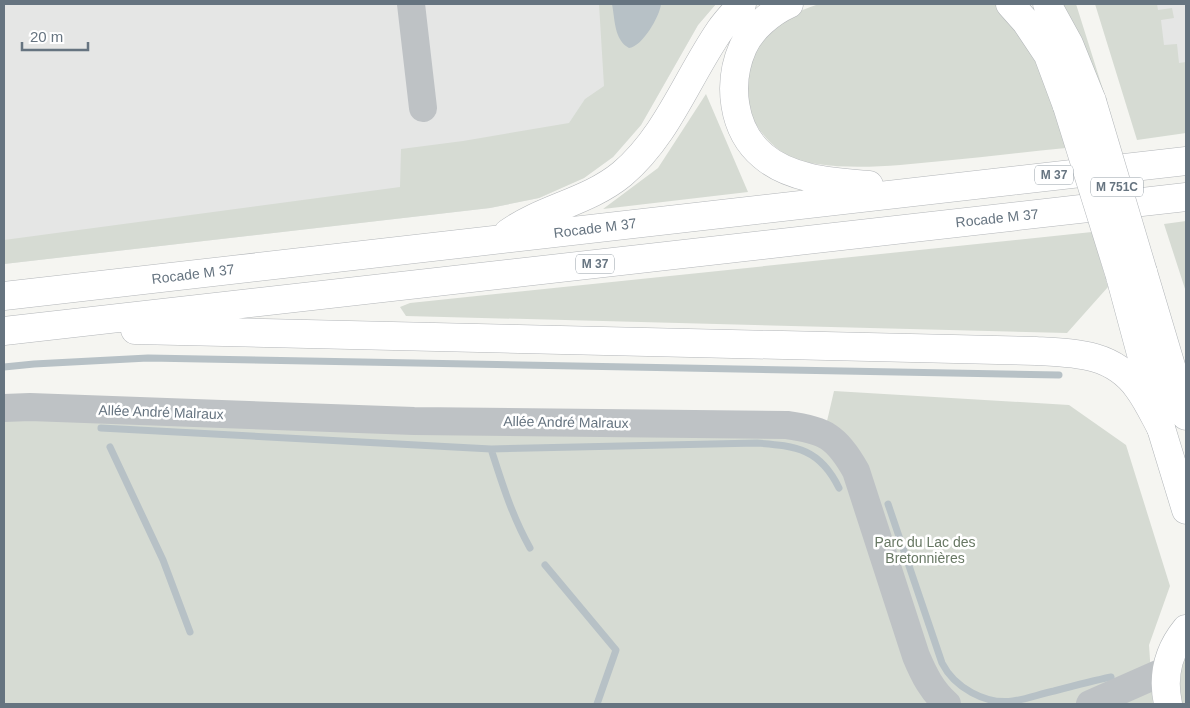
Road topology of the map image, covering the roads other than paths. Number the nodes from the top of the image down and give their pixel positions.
1 (411, 4) edge
2 (742, 4) edge
3 (789, 4) edge
4 (1010, 4) edge
5 (1047, 4) edge
6 (1079, 104) junction
7 (422, 108) dead end
8 (1186, 161) edge
9 (922, 190) junction
10 (1186, 197) edge
11 (499, 239) junction
12 (1132, 274) junction
13 (4, 296) edge
14 (35, 328) junction
15 (4, 332) edge
16 (4, 408) edge
17 (1186, 416) edge
18 (1162, 428) junction
19 (1186, 510) edge
20 (1186, 629) edge
21 (1167, 670) junction
22 (947, 704) edge
23 (1090, 704) edge
24 (1168, 704) edge

1 - 7 street
2 - 11 main road, M 37
3 - 9 main road, M 37
4 - 6 main road, M 751C
5 - 6 main road, M 751C
6 - 12 main road, M 751C, bridge
8 - 9 main road, Rocade M 37 / M 37
9 - 11 main road, Rocade M 37 / M 37
10 - 14 main road, Rocade M 37 / M 37
11 - 13 main road, Rocade M 37 / M 37
12 - 17 main road, M 751C
12 - 18 main road, M 751C
14 - 15 main road, Rocade M 37 / M 37
14 - 18 main road, M 37
16 - 22 street, Allée André Malraux
18 - 19 main road, M 751C
20 - 21 main road
21 - 23 street
21 - 24 main road

